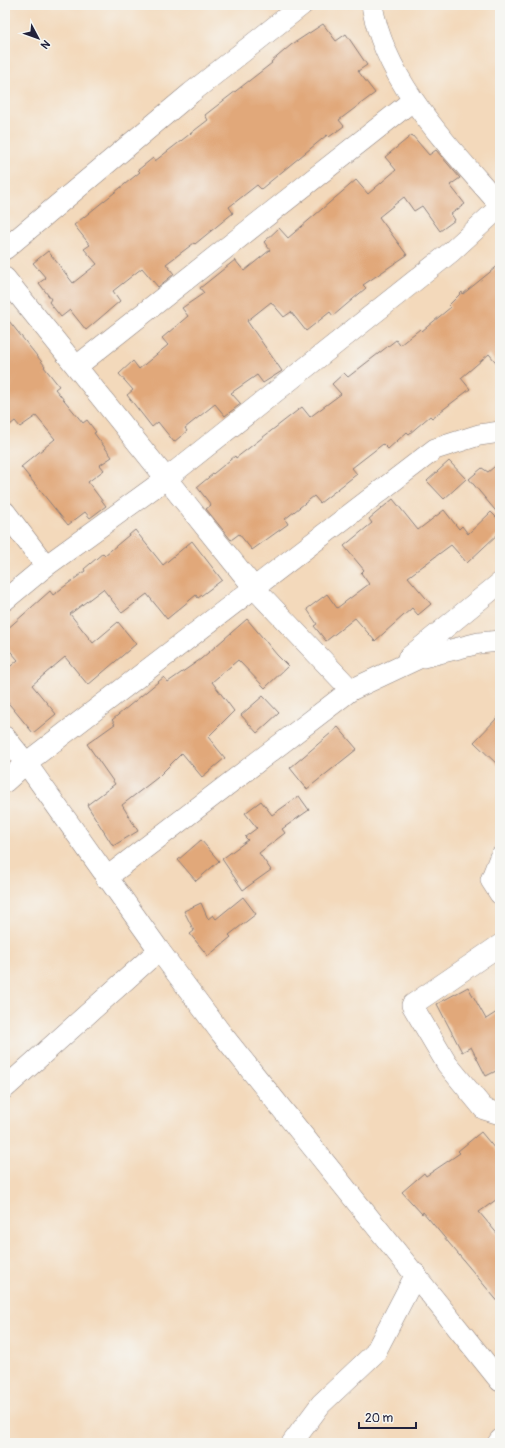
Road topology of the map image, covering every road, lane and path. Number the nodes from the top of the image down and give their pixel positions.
1 (302, 5) edge
2 (372, 5) edge
3 (412, 101) junction
4 (500, 206) edge
5 (5, 249) edge
6 (5, 278) edge
7 (77, 366) junction
8 (500, 432) edge
9 (167, 478) junction
10 (5, 512) edge
11 (46, 566) junction
12 (500, 582) edge
13 (255, 588) junction
14 (5, 600) edge
15 (500, 641) edge
16 (396, 668) junction
17 (351, 690) junction
18 (5, 737) edge
19 (26, 763) junction
20 (5, 782) edge
21 (500, 857) edge
22 (106, 878) junction
23 (500, 894) edge
24 (500, 945) edge
25 (159, 950) junction
26 (5, 1088) edge
27 (500, 1114) edge
28 (416, 1274) junction
29 (500, 1381) edge
30 (500, 1440) edge
31 (292, 1443) edge
32 (498, 1443) edge

1 - 5 street
2 - 3 street
3 - 4 street
3 - 7 street
4 - 9 street
6 - 7 street
7 - 9 street
8 - 13 street
9 - 11 street
9 - 13 street
10 - 11 street
11 - 14 street
12 - 16 street
13 - 17 street
13 - 19 street
15 - 16 street
16 - 17 street
17 - 22 street
18 - 19 street
19 - 20 street
19 - 22 street
21 - 23 street
22 - 25 street
24 - 27 street
25 - 26 street
25 - 28 street
28 - 29 street
28 - 31 street
30 - 32 street

